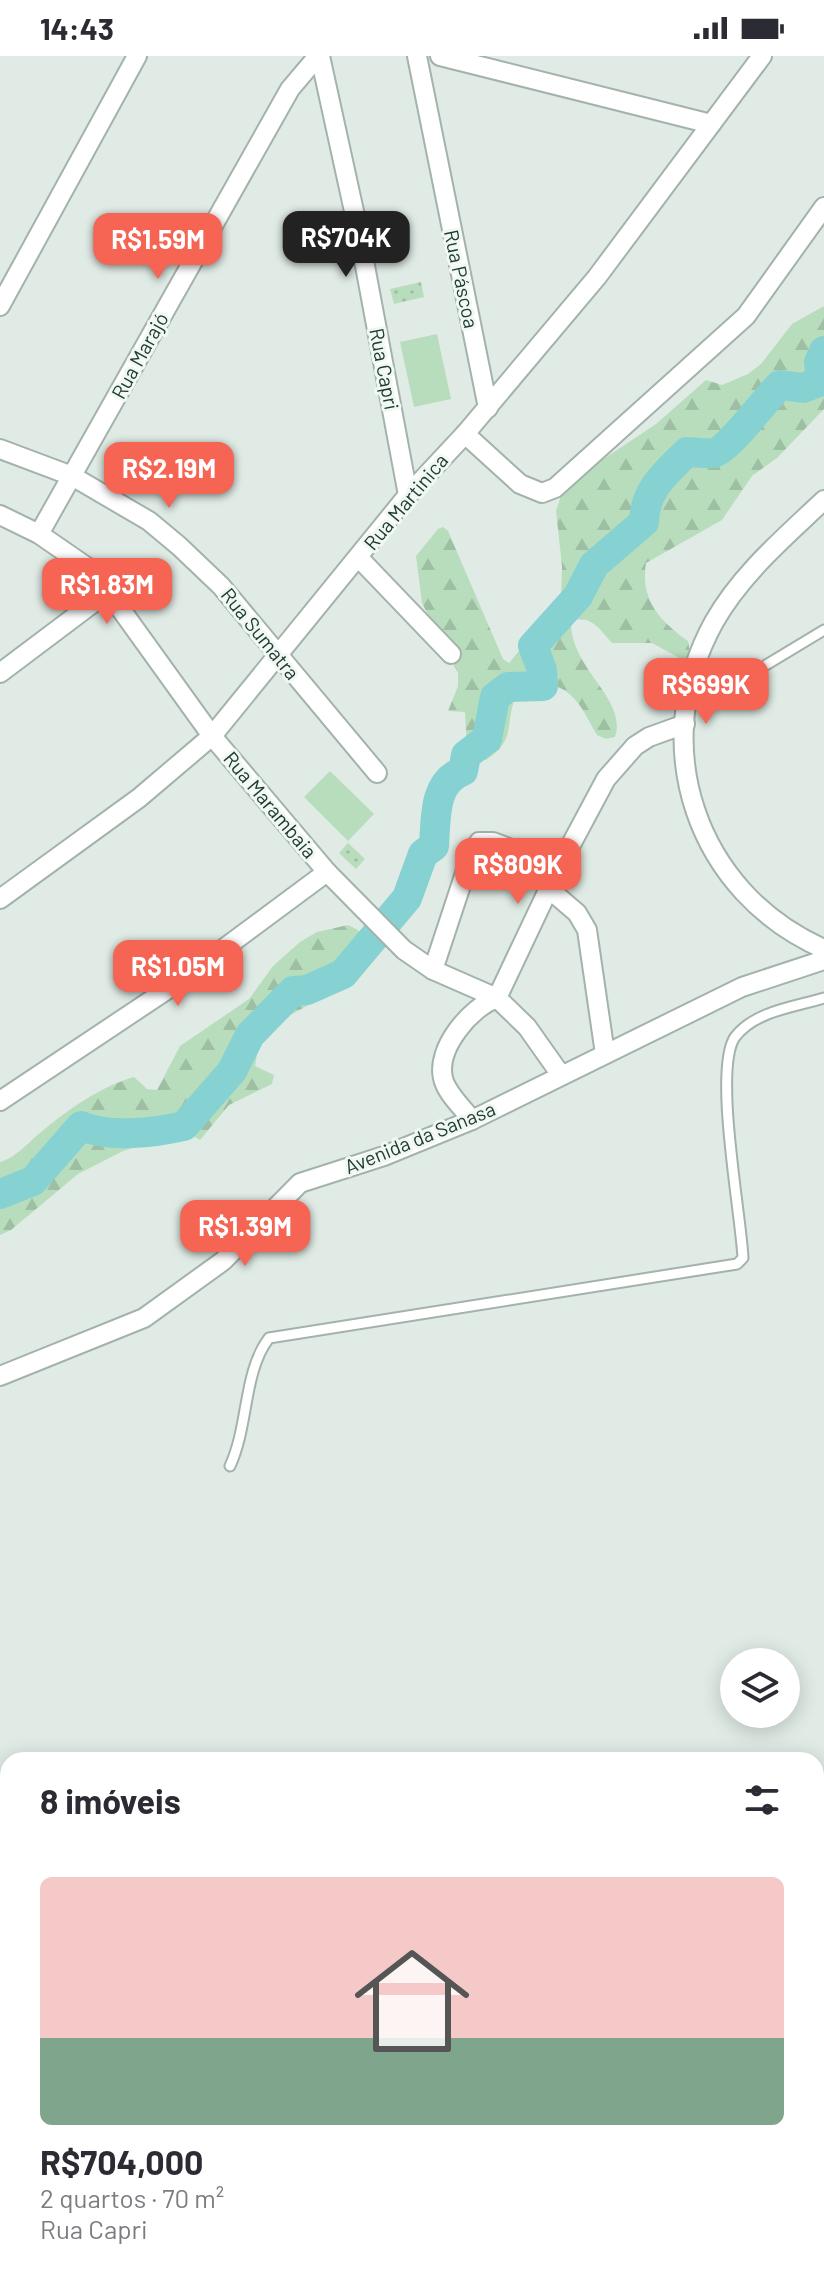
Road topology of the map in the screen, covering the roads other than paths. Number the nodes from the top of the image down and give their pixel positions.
1 (137, 56) edge
2 (319, 56) edge
3 (417, 56) edge
4 (440, 56) edge
5 (762, 56) edge
6 (711, 124) junction
7 (824, 207) edge
8 (0, 306) edge
9 (488, 408) junction
10 (465, 434) junction
11 (0, 449) edge
12 (72, 476) junction
13 (408, 495) junction
14 (824, 500) edge
15 (0, 515) edge
16 (39, 534) junction
17 (359, 558) junction
18 (109, 591) junction
19 (824, 630) edge
20 (451, 654) dead end
21 (276, 655) junction
22 (766, 665) dead end
23 (0, 673) edge
24 (685, 724) junction
25 (212, 736) junction
26 (377, 773) dead end
27 (559, 867) junction
28 (327, 872) junction
29 (549, 889) junction
30 (0, 899) edge
31 (824, 949) edge
32 (824, 960) edge
33 (433, 970) junction
34 (497, 998) junction
35 (824, 998) edge
36 (605, 1054) junction
37 (561, 1075) junction
38 (0, 1101) edge
39 (472, 1120) junction
40 (0, 1376) edge
41 (230, 1466) dead end

1 - 8 street
2 - 12 street, Rua Marajó
2 - 13 street, Rua Capri
3 - 9 street, Rua Páscoa
4 - 6 street
5 - 6 street, Rua Martinica
6 - 9 street, Rua Martinica
7 - 10 street
9 - 10 street, Rua Martinica
10 - 13 street, Rua Martinica
11 - 12 street, Rua Sumatra
12 - 16 street, Rua Marajó
12 - 21 street, Rua Sumatra
13 - 17 street, Rua Martinica
14 - 24 street
15 - 16 street, Rua Marambaia
16 - 18 street, Rua Marambaia
17 - 20 street
17 - 21 street, Rua Martinica
18 - 23 street
18 - 25 street, Rua Marambaia
19 - 22 lane
21 - 25 street, Rua Martinica
21 - 26 street, Rua Sumatra
24 - 27 street
24 - 31 street
25 - 28 street, Rua Marambaia
25 - 30 street, Rua Martinica
27 - 29 street
27 - 33 street
28 - 33 street, Rua Marambaia
28 - 38 street
29 - 34 street
29 - 36 street
32 - 36 street, Avenida da Sanasa
33 - 34 street, Rua Marambaia
34 - 37 street, Rua Marambaia
34 - 39 street
35 - 41 lane
36 - 37 street, Avenida da Sanasa
37 - 39 street, Avenida da Sanasa
39 - 40 street, Avenida da Sanasa

